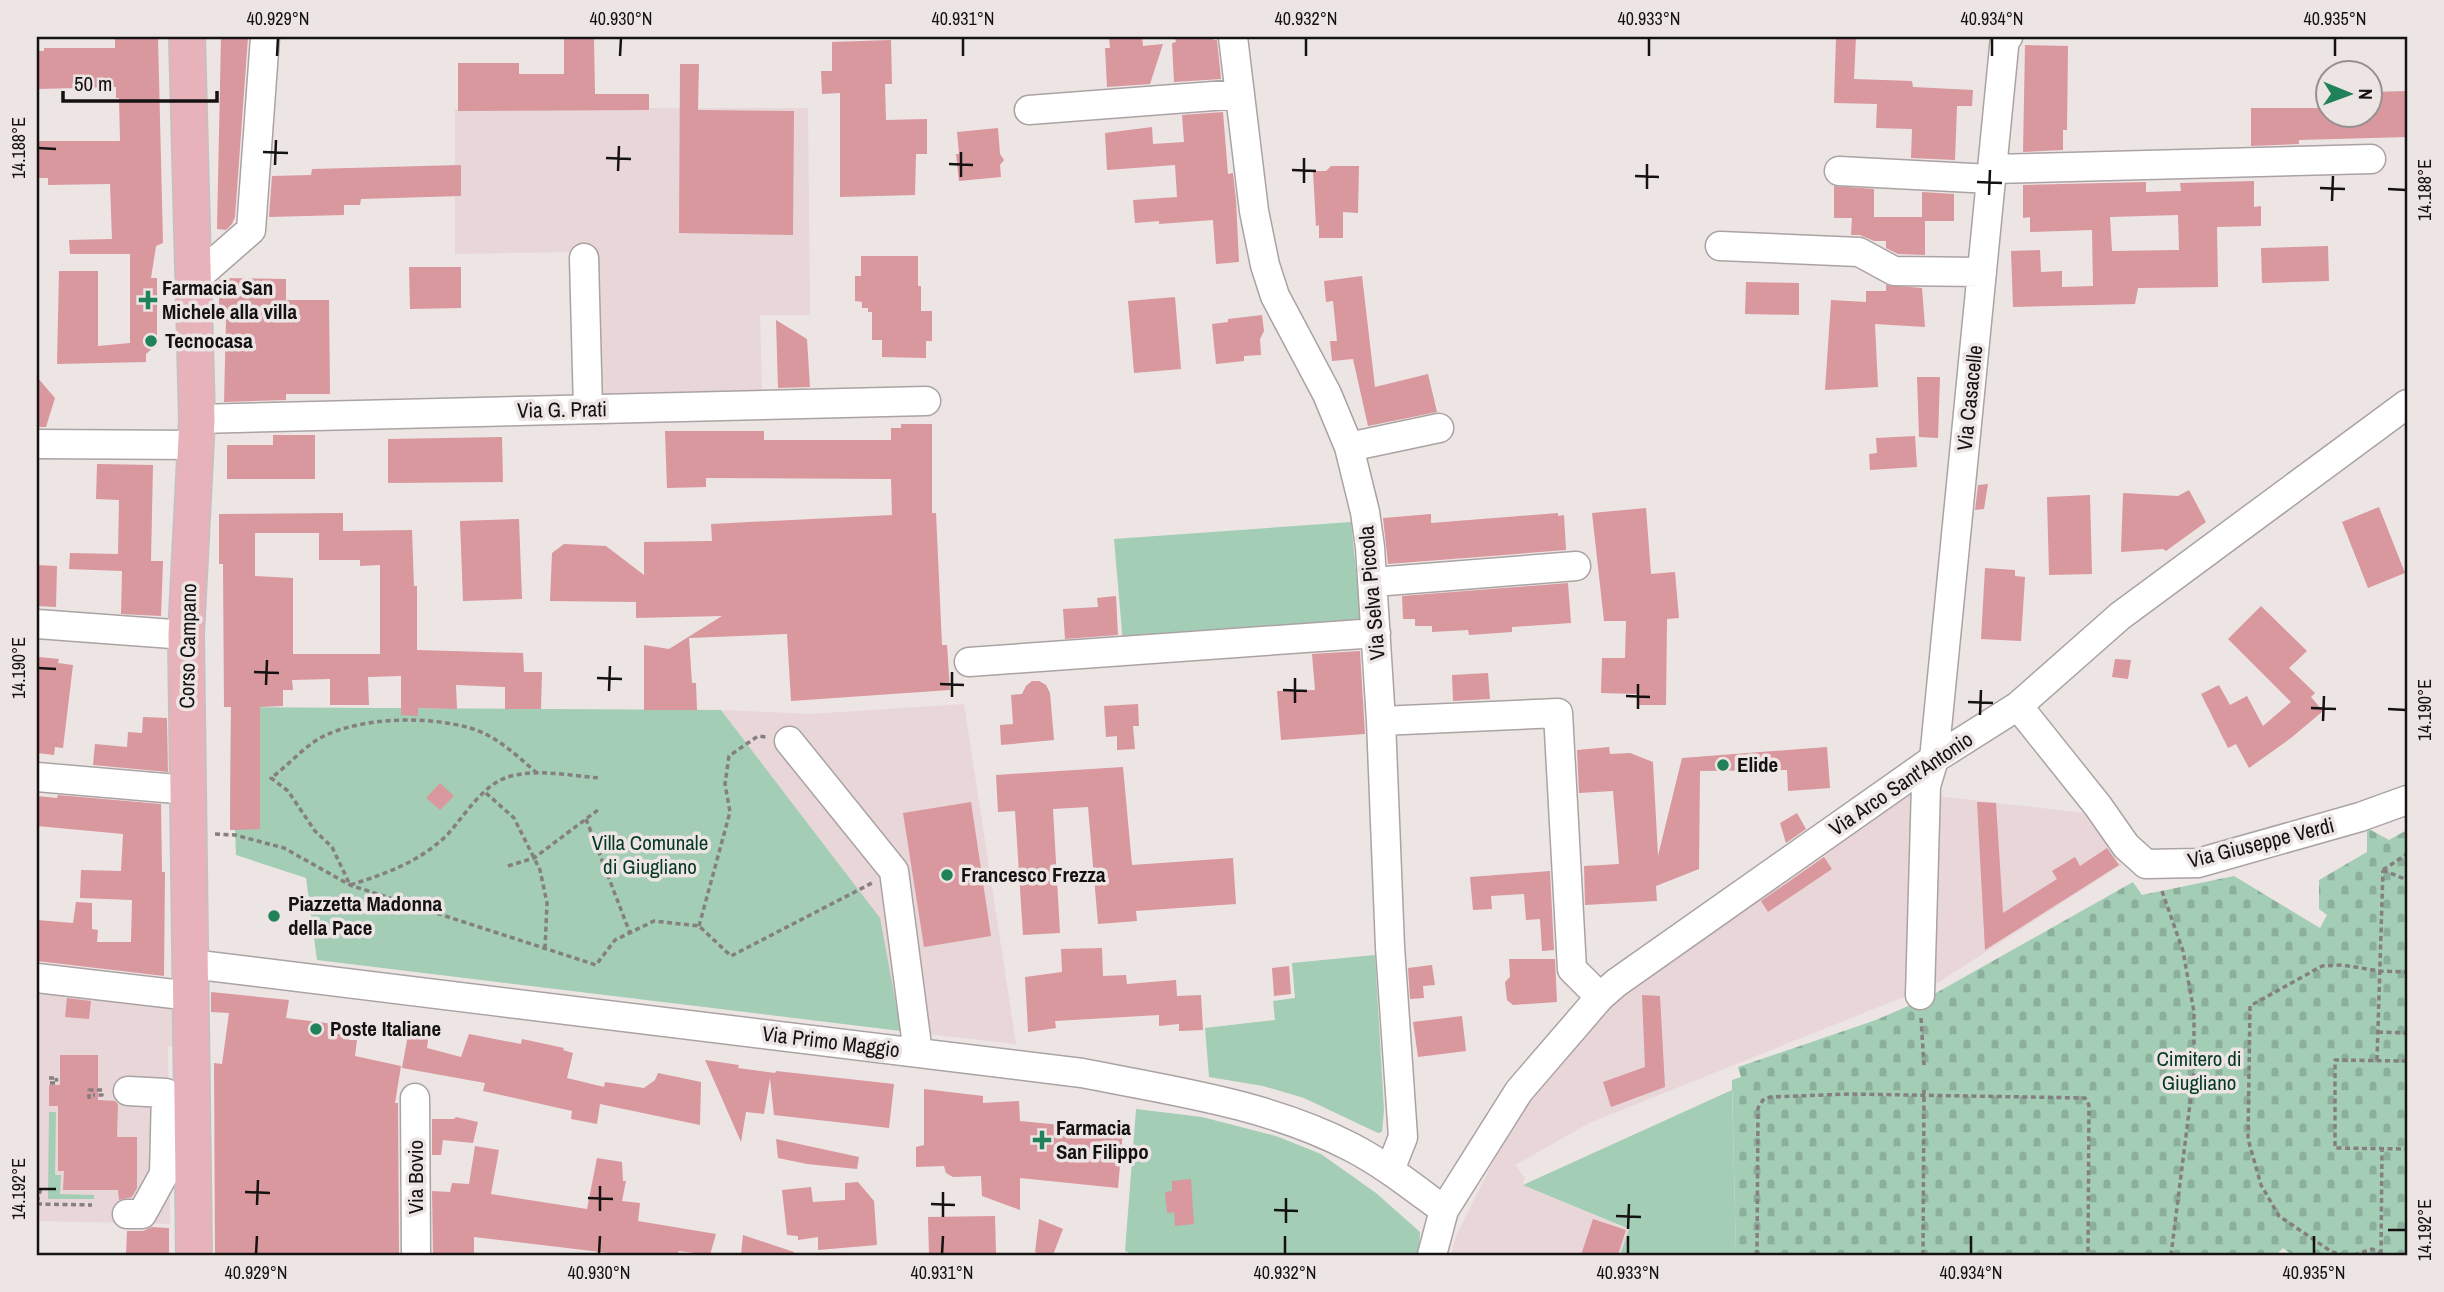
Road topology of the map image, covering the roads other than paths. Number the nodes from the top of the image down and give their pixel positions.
1 (187, 37) edge
2 (265, 37) edge
3 (1233, 37) edge
4 (2007, 37) edge
5 (1240, 94) junction
6 (1029, 110) dead end
7 (2371, 159) dead end
8 (1839, 171) dead end
9 (1992, 174) junction
10 (1720, 246) dead end
11 (584, 258) dead end
12 (1982, 272) junction
13 (195, 279) junction
14 (926, 401) dead end
15 (2407, 404) edge
16 (588, 410) junction
17 (1439, 428) dead end
18 (196, 432) junction
19 (37, 444) edge
20 (1349, 447) junction
21 (1576, 566) dead end
22 (1374, 582) junction
23 (37, 624) edge
24 (1376, 633) junction
25 (186, 635) junction
26 (969, 662) dead end
27 (2018, 706) junction
28 (1381, 721) junction
29 (789, 741) road end
30 (1934, 759) junction
31 (37, 777) edge
32 (188, 790) junction
33 (2407, 800) edge
34 (37, 978) edge
35 (191, 980) junction
36 (1920, 995) road end
37 (1600, 997) junction
38 (918, 1053) junction
39 (128, 1091) dead end
40 (415, 1098) dead end
41 (179, 1165) junction
42 (1391, 1170) junction
43 (1444, 1210) junction
44 (127, 1214) dead end
45 (194, 1255) edge
46 (416, 1255) edge
47 (1432, 1255) edge

1 - 13 main road, Corso Campano
2 - 13 street
3 - 5 street, Via Selva Piccola
4 - 9 street, Via Casacelle
5 - 6 street
5 - 20 street, Via Selva Piccola
7 - 9 street
8 - 9 street
9 - 12 street, Via Casacelle
10 - 12 street
11 - 16 street
12 - 30 street, Via Casacelle
13 - 18 main road, Corso Campano
14 - 16 street, Via G. Prati
15 - 27 street, Via Arco Sant'Antonio
16 - 18 street, Via G. Prati
17 - 20 street
18 - 19 street, Via G. Prati
18 - 25 main road, Corso Campano
20 - 22 street, Via Selva Piccola
21 - 22 street
22 - 24 street, Via Selva Piccola
23 - 25 street
24 - 26 street
24 - 28 street, Via Selva Piccola
25 - 32 main road, Corso Campano
27 - 30 street, Via Arco Sant'Antonio
27 - 33 street, Via Giuseppe Verdi
28 - 37 street
28 - 42 street, Via Selva Piccola
29 - 38 street
30 - 36 street, Via Casacelle
30 - 37 street, Via Arco Sant'Antonio
31 - 32 street
32 - 35 main road, Corso Campano
34 - 35 street, Via Primo Maggio
35 - 38 street, Via Primo Maggio
35 - 41 main road, Corso Campano
37 - 43 street, Via Arco Sant'Antonio
38 - 42 street, Via Primo Maggio
39 - 41 street
40 - 46 street, Via Bovio
41 - 44 street
41 - 45 main road, Corso Campano
42 - 43 street, Via Primo Maggio
43 - 47 street, Via Arco Sant'Antonio

